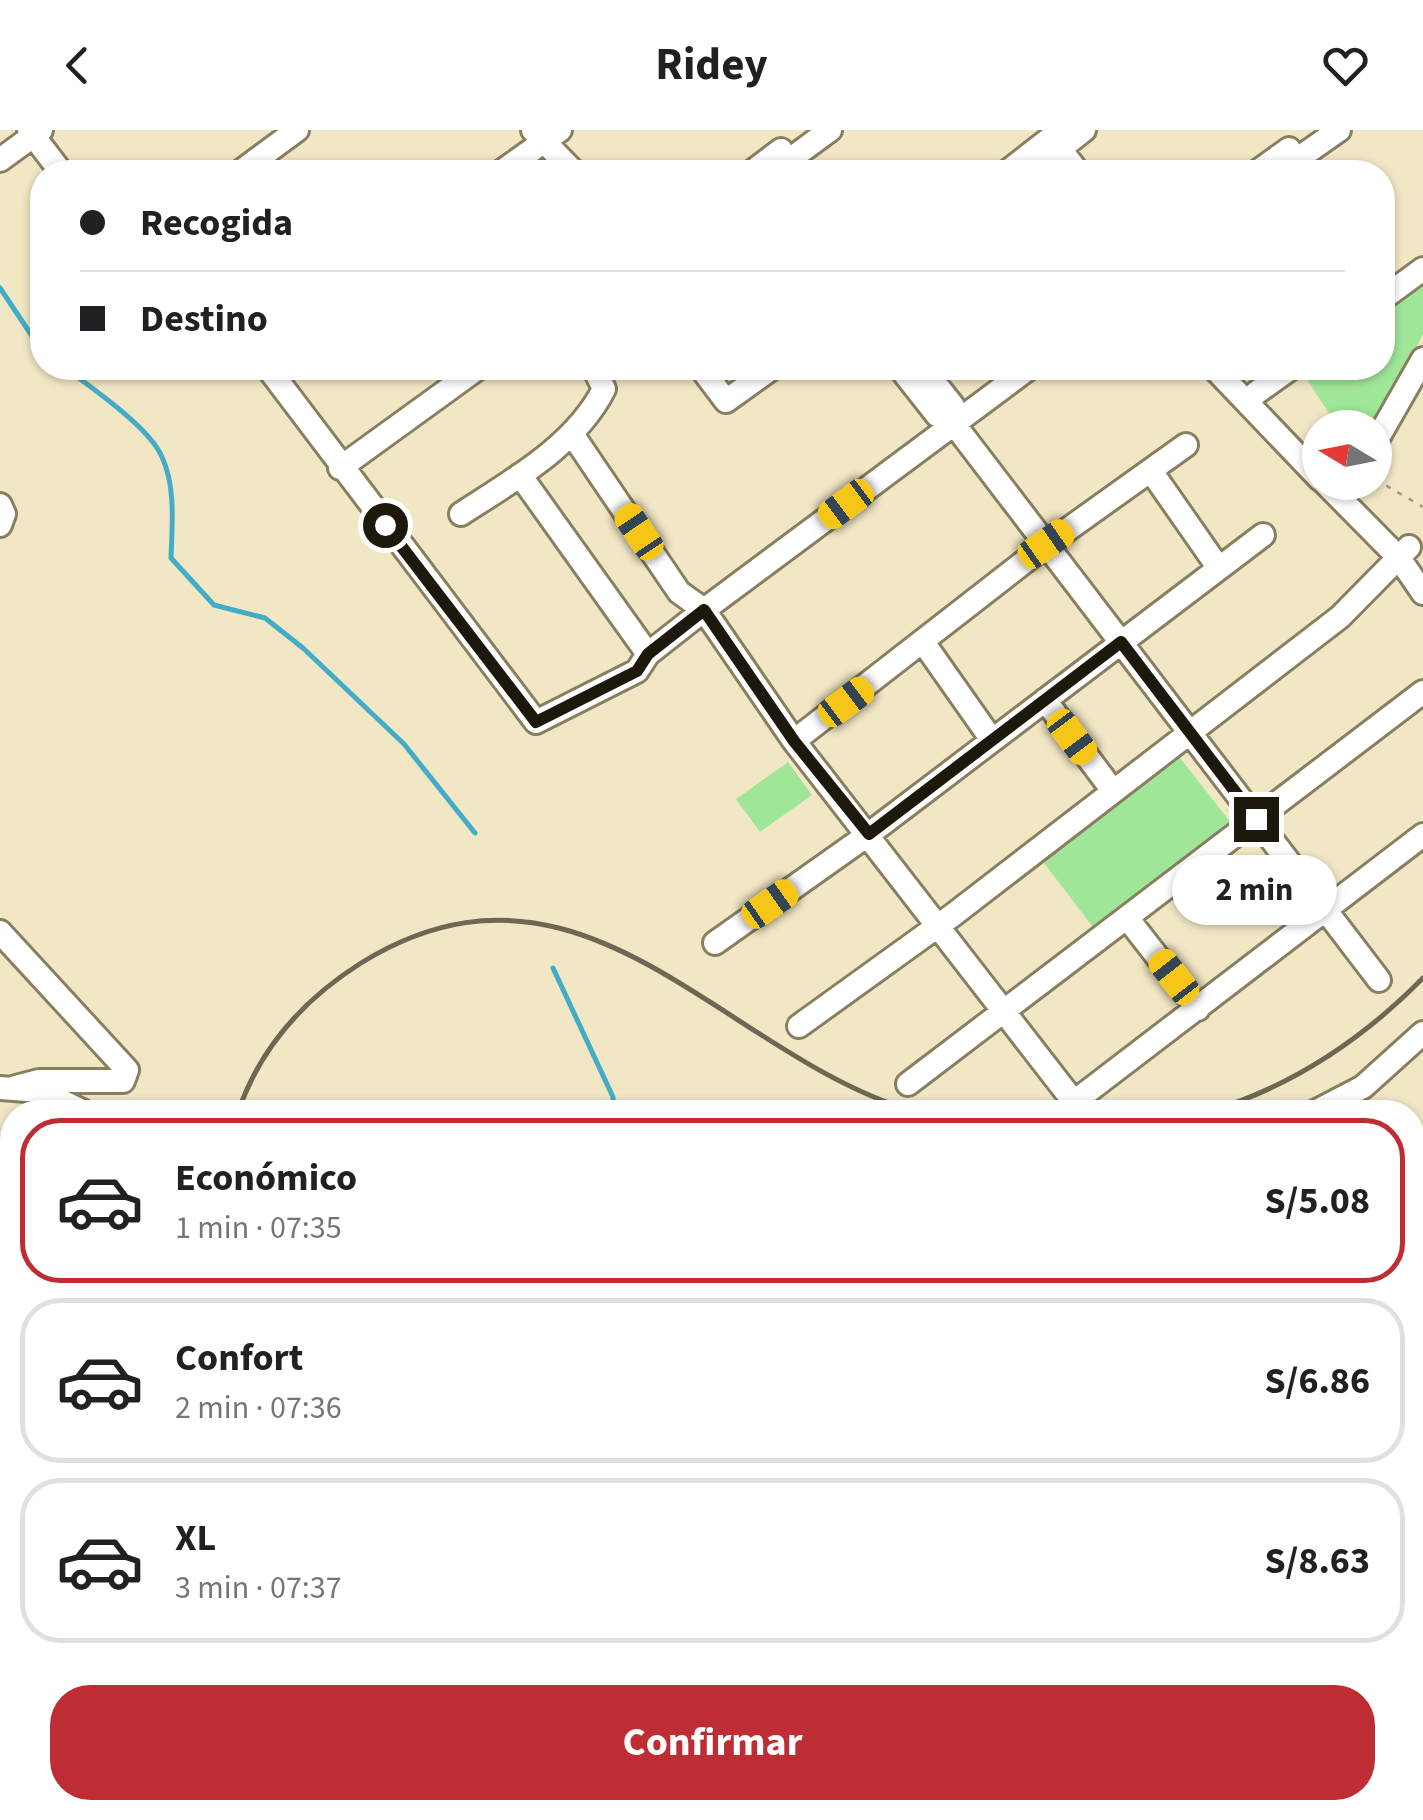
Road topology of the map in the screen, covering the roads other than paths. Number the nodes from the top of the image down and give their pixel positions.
1 (297, 130) edge
2 (808, 130) edge
3 (830, 130) edge
4 (1084, 130) edge
5 (1316, 130) edge
6 (1338, 130) edge
7 (34, 132) edge
8 (546, 134) edge
9 (1050, 144) edge
10 (0, 160) edge
11 (53, 160) edge
12 (256, 160) edge
13 (515, 160) edge
14 (554, 160) edge
15 (565, 160) edge
16 (768, 160) edge
17 (790, 160) edge
18 (1025, 160) edge
19 (1274, 160) edge
20 (1295, 160) edge
21 (1423, 269) edge
22 (1395, 290) edge
23 (1420, 373) edge
24 (277, 380) edge
25 (461, 380) edge
26 (600, 380) edge
27 (909, 380) edge
28 (933, 380) edge
29 (1013, 380) edge
30 (1226, 380) edge
31 (1244, 380) edge
32 (1274, 380) edge
33 (1256, 393) junction
34 (1392, 417) edge
35 (954, 424) junction
36 (572, 434) junction
37 (1302, 442) edge
38 (1186, 445) dead end
39 (1302, 459) edge
40 (340, 468) junction
41 (1150, 471) junction
42 (520, 476) junction
43 (1344, 500) edge
44 (1358, 500) edge
45 (0, 505) edge
46 (461, 514) dead end
47 (0, 526) edge
48 (1263, 535) dead end
49 (1046, 544) junction
50 (1404, 553) junction
51 (1423, 567) edge
52 (1218, 568) junction
53 (1423, 592) edge
54 (704, 610) junction
55 (923, 642) junction
56 (1121, 642) junction
57 (648, 654) junction
58 (1423, 692) edge
59 (1044, 700) junction
60 (1190, 731) junction
61 (992, 740) junction
62 (794, 741) junction
63 (1113, 791) junction
64 (1256, 819) junction
65 (869, 834) junction
66 (1423, 835) edge
67 (1326, 910) junction
68 (1128, 918) junction
69 (938, 925) junction
70 (0, 932) edge
71 (714, 943) dead end
72 (1379, 980) dead end
73 (1198, 1009) junction
74 (1004, 1014) junction
75 (800, 1026) dead end
76 (1423, 1033) edge
77 (908, 1084) dead end
78 (8, 1087) edge
79 (59, 1100) edge
80 (1072, 1100) edge
81 (1077, 1100) edge
82 (1339, 1100) edge

1 - 12 street
2 - 16 street
3 - 17 street
4 - 9 street
5 - 19 street
6 - 20 street
7 - 10 street
7 - 11 street
8 - 13 street
8 - 14 street
8 - 15 street
9 - 18 street
21 - 22 street
23 - 34 street
24 - 40 street
25 - 40 street
26 - 36 street
27 - 35 street
28 - 35 street
29 - 35 street
30 - 39 street
31 - 33 street
32 - 33 street
33 - 37 street
35 - 49 street
35 - 54 street
36 - 42 street
36 - 54 street
38 - 41 street
40 - 57 street
41 - 49 street
41 - 52 street
42 - 46 street
42 - 57 street
43 - 50 street
44 - 50 street
45 - 47 street
48 - 52 street
49 - 55 street
49 - 56 street
50 - 51 street
50 - 53 street
50 - 60 street
52 - 56 street
54 - 57 street
54 - 62 street
55 - 61 street
55 - 62 street
56 - 59 street
56 - 60 street
58 - 64 street
59 - 61 street
59 - 63 street
60 - 63 street
60 - 64 street
61 - 65 street
62 - 65 street
63 - 69 street
64 - 67 street
64 - 68 street
65 - 69 street
65 - 71 street
66 - 67 street
67 - 72 street
67 - 73 street
68 - 73 street
68 - 74 street
69 - 74 street
69 - 75 street
70 - 78 street
73 - 81 street
74 - 77 street
74 - 80 street
76 - 82 street
78 - 79 street

